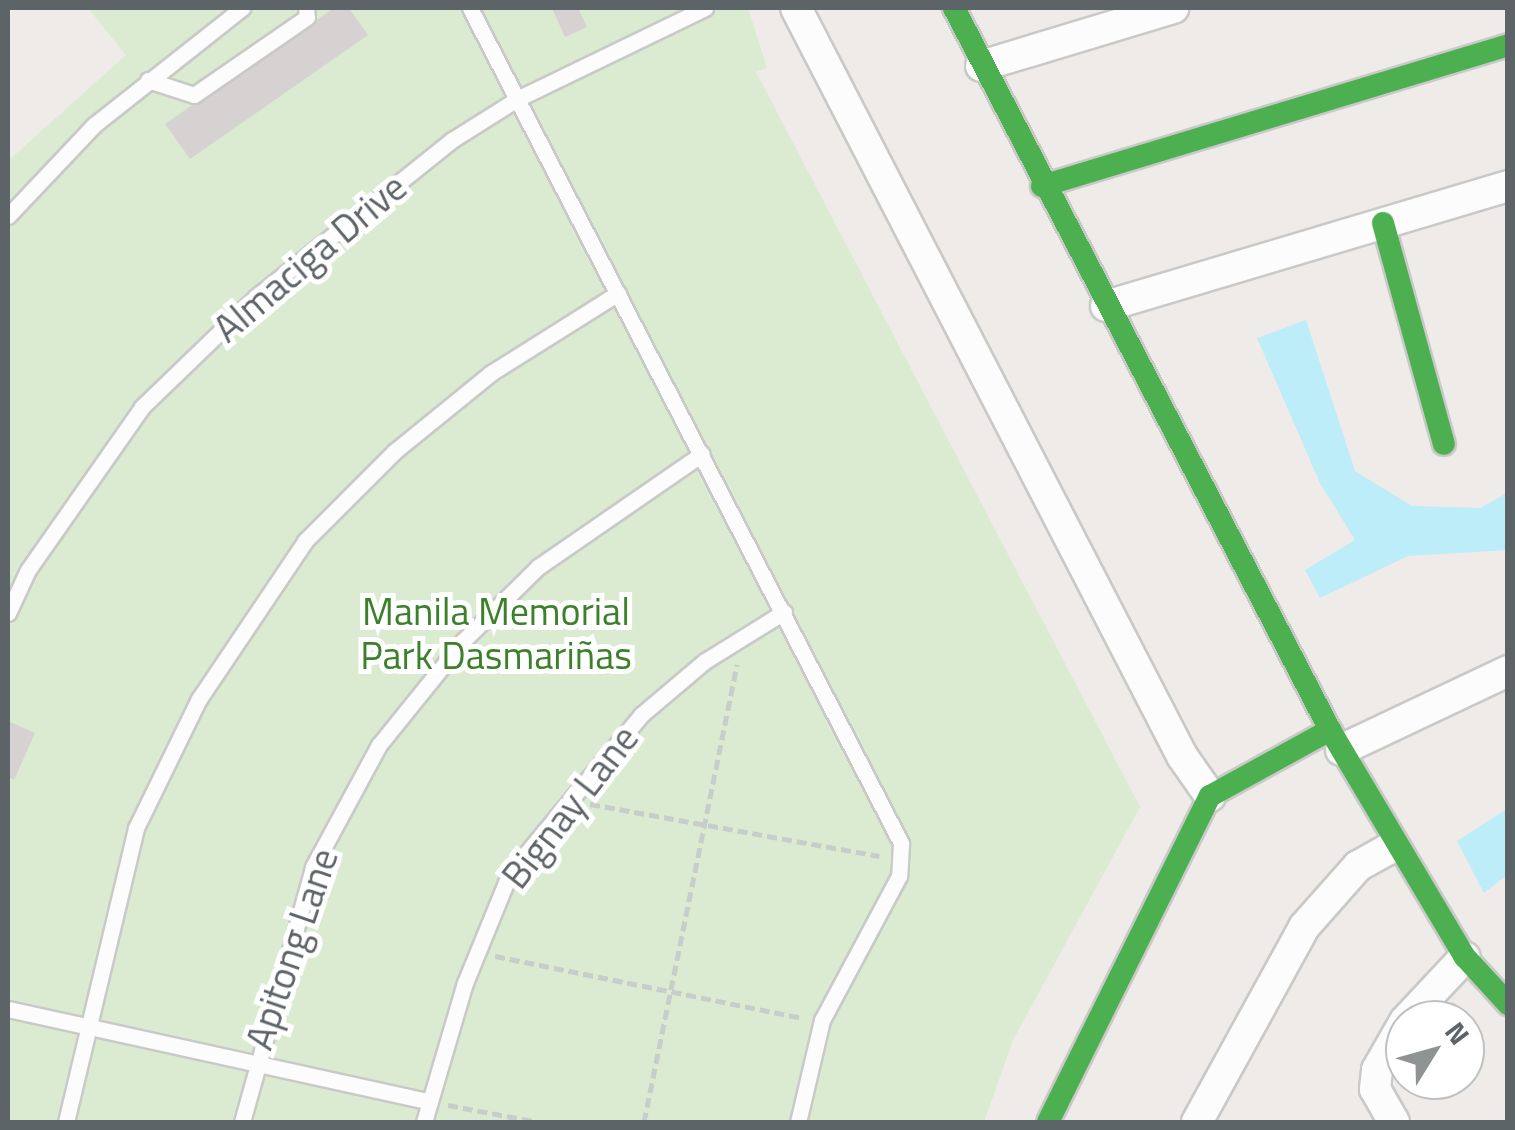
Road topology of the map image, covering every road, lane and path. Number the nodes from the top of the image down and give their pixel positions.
1 (242, 8) edge
2 (306, 8) edge
3 (470, 8) edge
4 (706, 8) edge
5 (796, 8) edge
6 (954, 8) edge
7 (1173, 8) edge
8 (1508, 45) edge
9 (981, 66) junction
10 (148, 80) junction
11 (517, 100) junction
12 (1042, 186) junction
13 (1508, 186) edge
14 (8, 216) edge
15 (1383, 223) junction
16 (618, 293) junction
17 (1106, 306) junction
18 (1444, 444) dead end
19 (702, 454) junction
20 (784, 612) junction
21 (8, 613) edge
22 (742, 637) junction
23 (1508, 671) edge
24 (1335, 740) junction
25 (1210, 796) junction
26 (568, 799) junction
27 (703, 827) junction
28 (1394, 846) junction
29 (901, 859) junction
30 (477, 952) junction
31 (1466, 957) junction
32 (670, 993) junction
33 (1424, 1000) edge
34 (1508, 1004) edge
35 (8, 1009) edge
36 (822, 1021) junction
37 (87, 1026) junction
38 (1385, 1056) edge
39 (252, 1062) junction
40 (428, 1101) junction
41 (66, 1122) edge
42 (242, 1122) edge
43 (424, 1122) edge
44 (538, 1122) edge
45 (644, 1122) edge
46 (798, 1122) edge
47 (1048, 1122) edge
48 (1197, 1122) edge
49 (1394, 1122) edge

1 - 10 lane
2 - 10 lane
3 - 11 lane
4 - 11 lane, Almaciga Drive
5 - 25 street
6 - 9 street
7 - 9 street
8 - 12 street
9 - 12 street
10 - 14 lane
11 - 16 lane
11 - 21 lane, Almaciga Drive
12 - 17 street
13 - 15 street
15 - 17 street
15 - 18 street
16 - 19 lane
16 - 37 lane
17 - 24 street
19 - 20 lane
19 - 39 lane, Apitong Lane
20 - 22 lane, Bignay Lane
20 - 29 lane
22 - 26 lane, Bignay Lane
22 - 27 path
23 - 24 street
24 - 25 street
24 - 28 street
25 - 47 street
26 - 27 path
26 - 30 lane, Bignay Lane
27 - 29 path
27 - 32 path
28 - 31 street
28 - 48 street
29 - 36 lane
30 - 32 path
30 - 40 lane, Bignay Lane
31 - 33 street
31 - 34 street
32 - 36 path
32 - 45 path
35 - 37 lane
36 - 46 lane
37 - 39 lane
37 - 41 lane
38 - 49 street
39 - 40 lane
39 - 42 lane, Apitong Lane
40 - 43 lane, Bignay Lane
40 - 44 path

